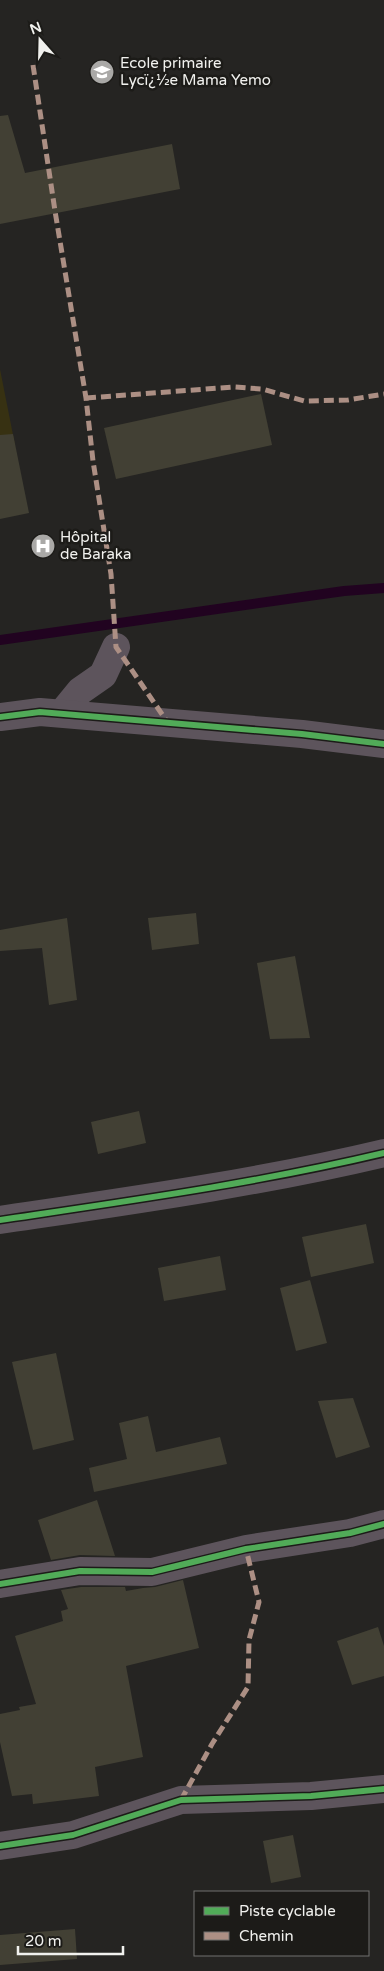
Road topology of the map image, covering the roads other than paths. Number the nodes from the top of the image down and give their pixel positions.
1 (116, 647) dead end
2 (62, 713) junction
3 (0, 717) edge
4 (384, 744) edge
5 (384, 1153) edge
6 (0, 1220) edge
7 (384, 1524) edge
8 (0, 1584) edge
9 (384, 1788) edge
10 (0, 1846) edge

1 - 2 street
2 - 3 street
2 - 4 street
5 - 6 street
7 - 8 street
9 - 10 street

